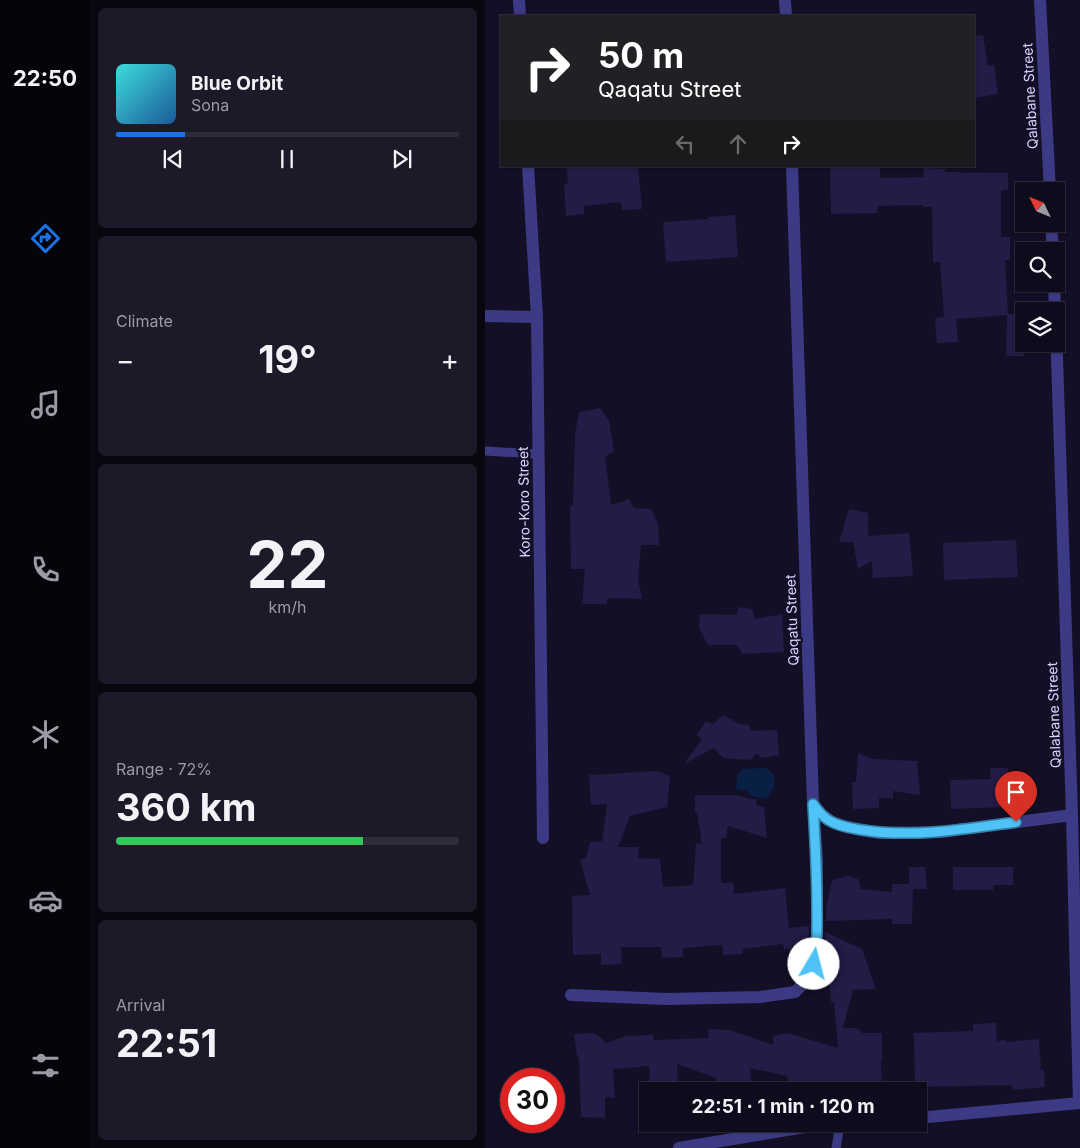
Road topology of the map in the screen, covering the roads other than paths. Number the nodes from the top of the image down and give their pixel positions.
1 (519, 0) edge
2 (785, 0) edge
3 (1040, 0) edge
4 (520, 15) edge
5 (786, 15) edge
6 (528, 167) edge
7 (792, 167) edge
8 (1050, 182) edge
9 (485, 316) edge
10 (537, 317) junction
11 (1057, 352) edge
12 (485, 451) edge
13 (538, 454) junction
14 (813, 804) junction
15 (1072, 815) junction
16 (543, 838) dead end
17 (571, 995) dead end
18 (1080, 1103) edge
19 (927, 1117) edge
20 (775, 1132) edge
21 (839, 1132) edge
22 (679, 1148) edge
23 (836, 1148) edge

1 - 4 street
2 - 5 street
3 - 8 street, Qalabane Street
6 - 10 street, Koro-Koro Street
7 - 14 street, Qaqatu Street
9 - 10 street
10 - 13 street, Koro-Koro Street
11 - 15 street, Qalabane Street
12 - 13 lane
13 - 16 street, Koro-Koro Street
14 - 15 street
14 - 17 street, Qaqatu Street
15 - 18 street, Qalabane Street
18 - 19 street
20 - 22 street
21 - 23 lane

